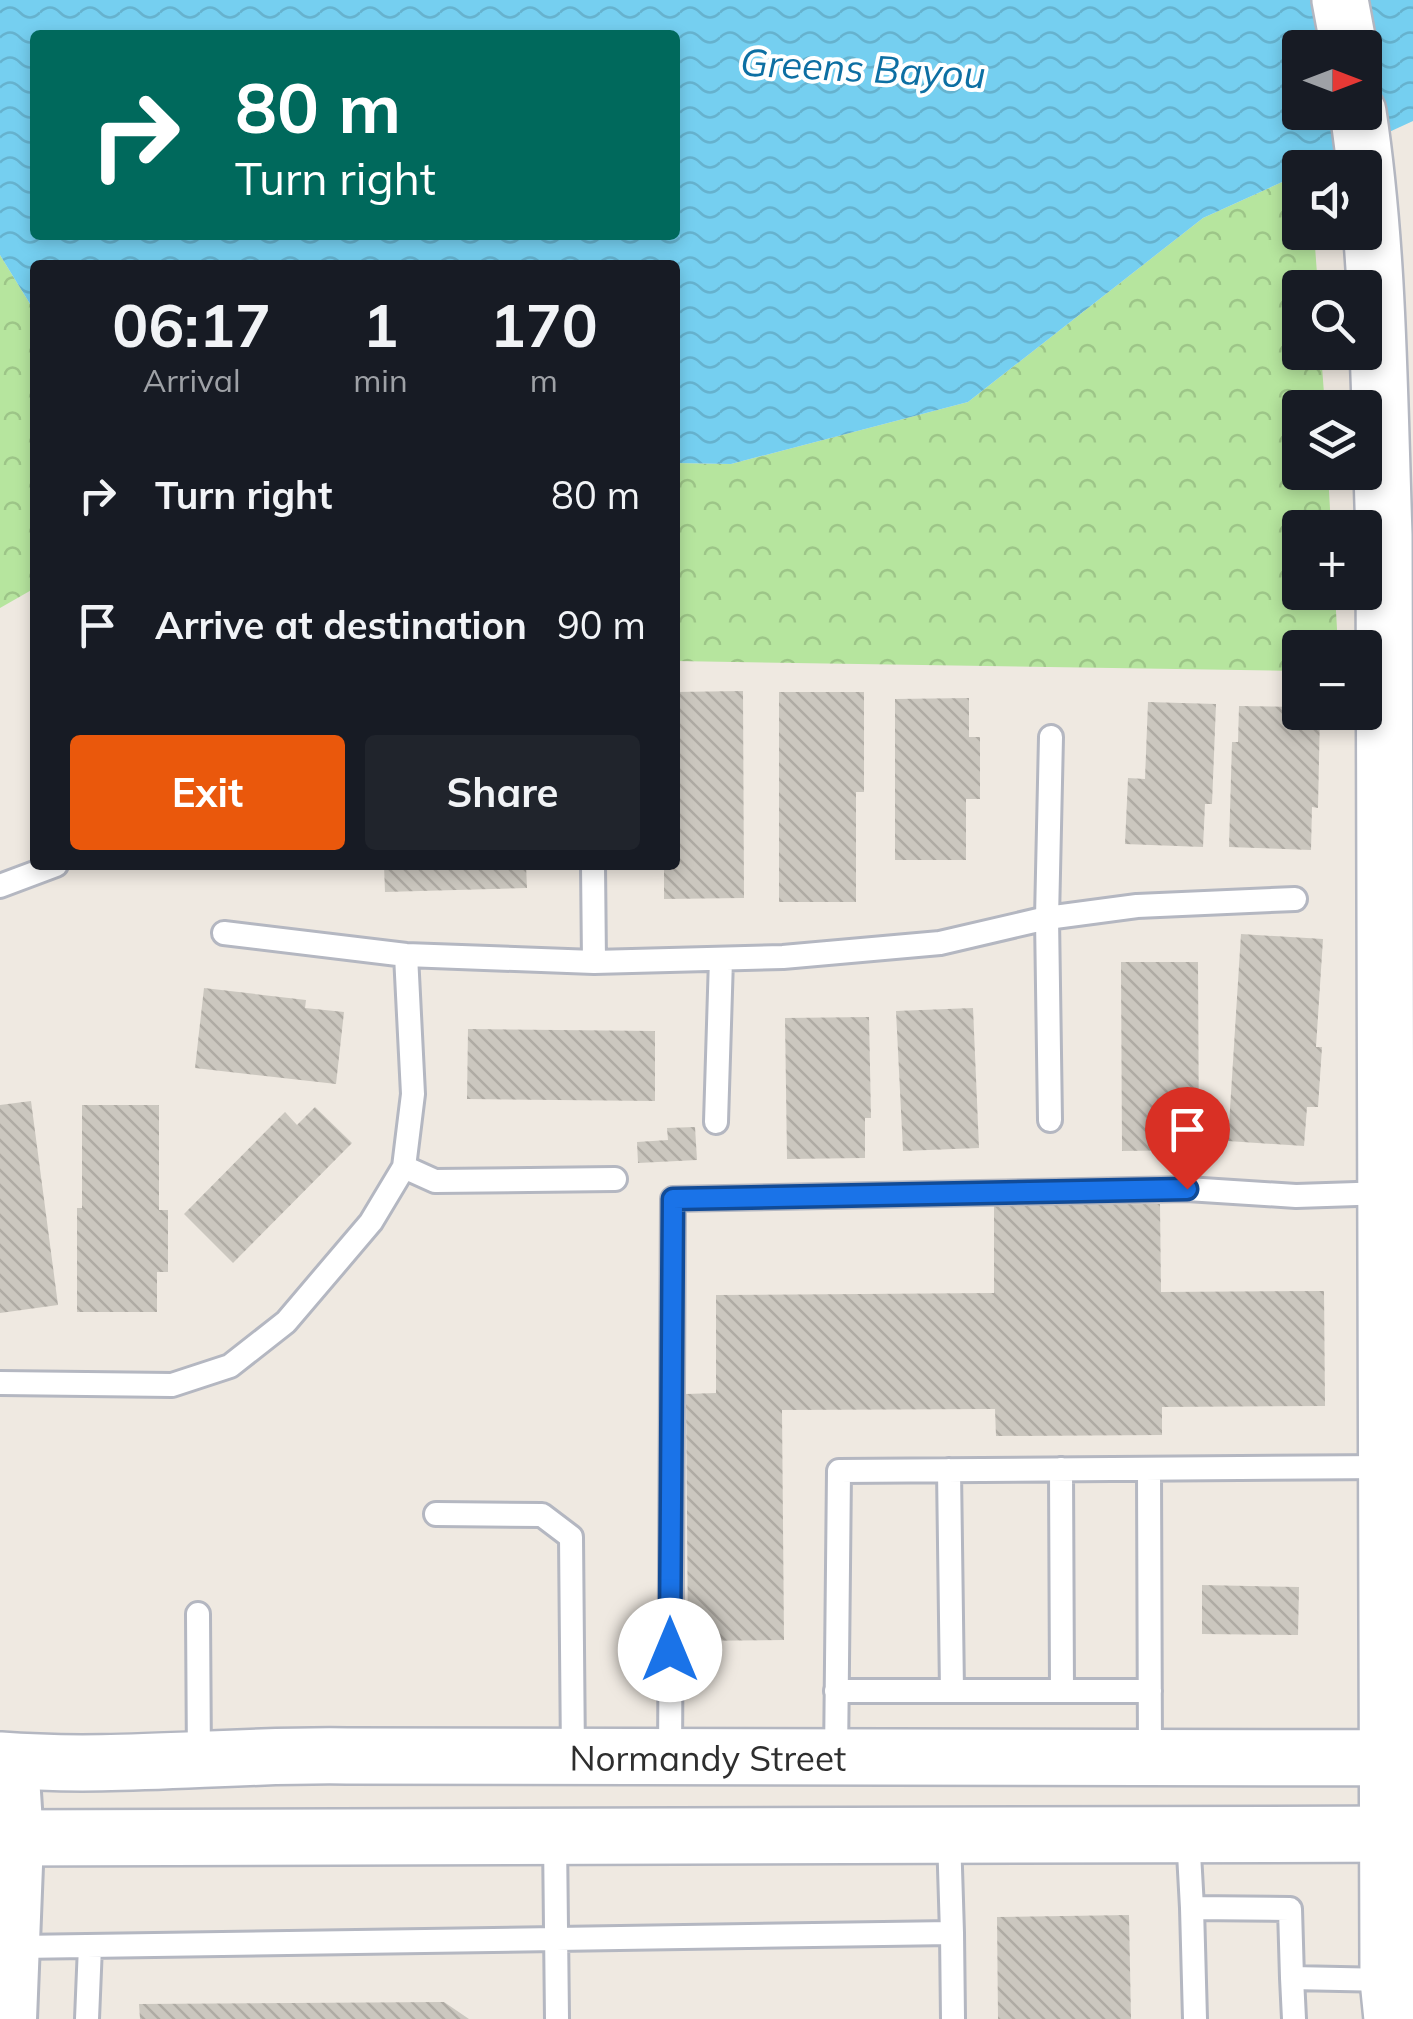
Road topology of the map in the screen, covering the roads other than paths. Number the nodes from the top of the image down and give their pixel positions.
1 (1340, 0) edge
2 (1346, 30) edge
3 (1361, 130) edge
4 (1051, 737) dead end
5 (43, 870) edge
6 (593, 870) edge
7 (0, 886) edge
8 (1295, 899) dead end
9 (1047, 918) junction
10 (224, 933) dead end
11 (406, 955) junction
12 (721, 959) junction
13 (594, 962) junction
14 (1050, 1120) dead end
15 (716, 1122) dead end
16 (404, 1168) junction
17 (615, 1179) dead end
18 (1396, 1211) edge
19 (0, 1383) edge
20 (1387, 1467) junction
21 (1061, 1469) junction
22 (1149, 1469) junction
23 (949, 1470) junction
24 (436, 1514) dead end
25 (198, 1614) dead end
26 (836, 1691) junction
27 (952, 1691) junction
28 (1062, 1692) junction
29 (1150, 1692) junction
30 (1150, 1756) junction
31 (564, 1758) junction
32 (1400, 1758) edge
33 (670, 1759) junction
34 (827, 1759) junction
35 (8, 1760) edge
36 (199, 1762) junction
37 (1188, 1834) junction
38 (1400, 1834) edge
39 (949, 1836) junction
40 (823, 1837) junction
41 (555, 1838) junction
42 (11, 1839) edge
43 (1192, 1908) junction
44 (952, 1932) junction
45 (556, 1937) junction
46 (90, 1946) junction
47 (19, 1947) junction
48 (1292, 1978) junction
49 (1390, 2000) edge
50 (15, 2019) edge
51 (87, 2019) edge
52 (557, 2019) edge
53 (953, 2019) edge
54 (1195, 2019) edge
55 (1294, 2019) edge

1 - 2 main road
3 - 18 main road
4 - 9 lane
5 - 7 lane
6 - 13 lane
8 - 9 lane
9 - 12 lane
9 - 14 lane
10 - 11 lane
11 - 13 lane
11 - 16 lane
12 - 13 lane
12 - 15 lane
16 - 17 lane
16 - 19 lane
18 - 20 main road
18 - 33 lane
20 - 22 lane
20 - 32 main road
21 - 22 lane
21 - 23 lane
21 - 28 lane
22 - 29 lane
23 - 26 lane
23 - 27 lane
24 - 31 lane
25 - 36 lane
26 - 27 lane
26 - 34 lane
27 - 28 lane
28 - 29 lane
29 - 30 lane
30 - 32 main road, Normandy Street
30 - 34 main road, Normandy Street
31 - 33 main road, Normandy Street
31 - 36 main road, Normandy Street
31 - 41 main road
32 - 38 main road
33 - 34 main road, Normandy Street
34 - 40 main road
35 - 36 main road, Normandy Street
35 - 42 street
37 - 38 main road
37 - 39 main road
37 - 43 lane
38 - 49 main road
39 - 40 main road
39 - 44 lane
40 - 41 main road
41 - 42 main road
41 - 45 lane
42 - 47 street
43 - 48 lane
43 - 54 lane
44 - 45 lane
44 - 53 lane
45 - 46 lane
45 - 52 lane
46 - 47 lane
46 - 51 lane
47 - 50 street
48 - 49 lane
48 - 55 lane

